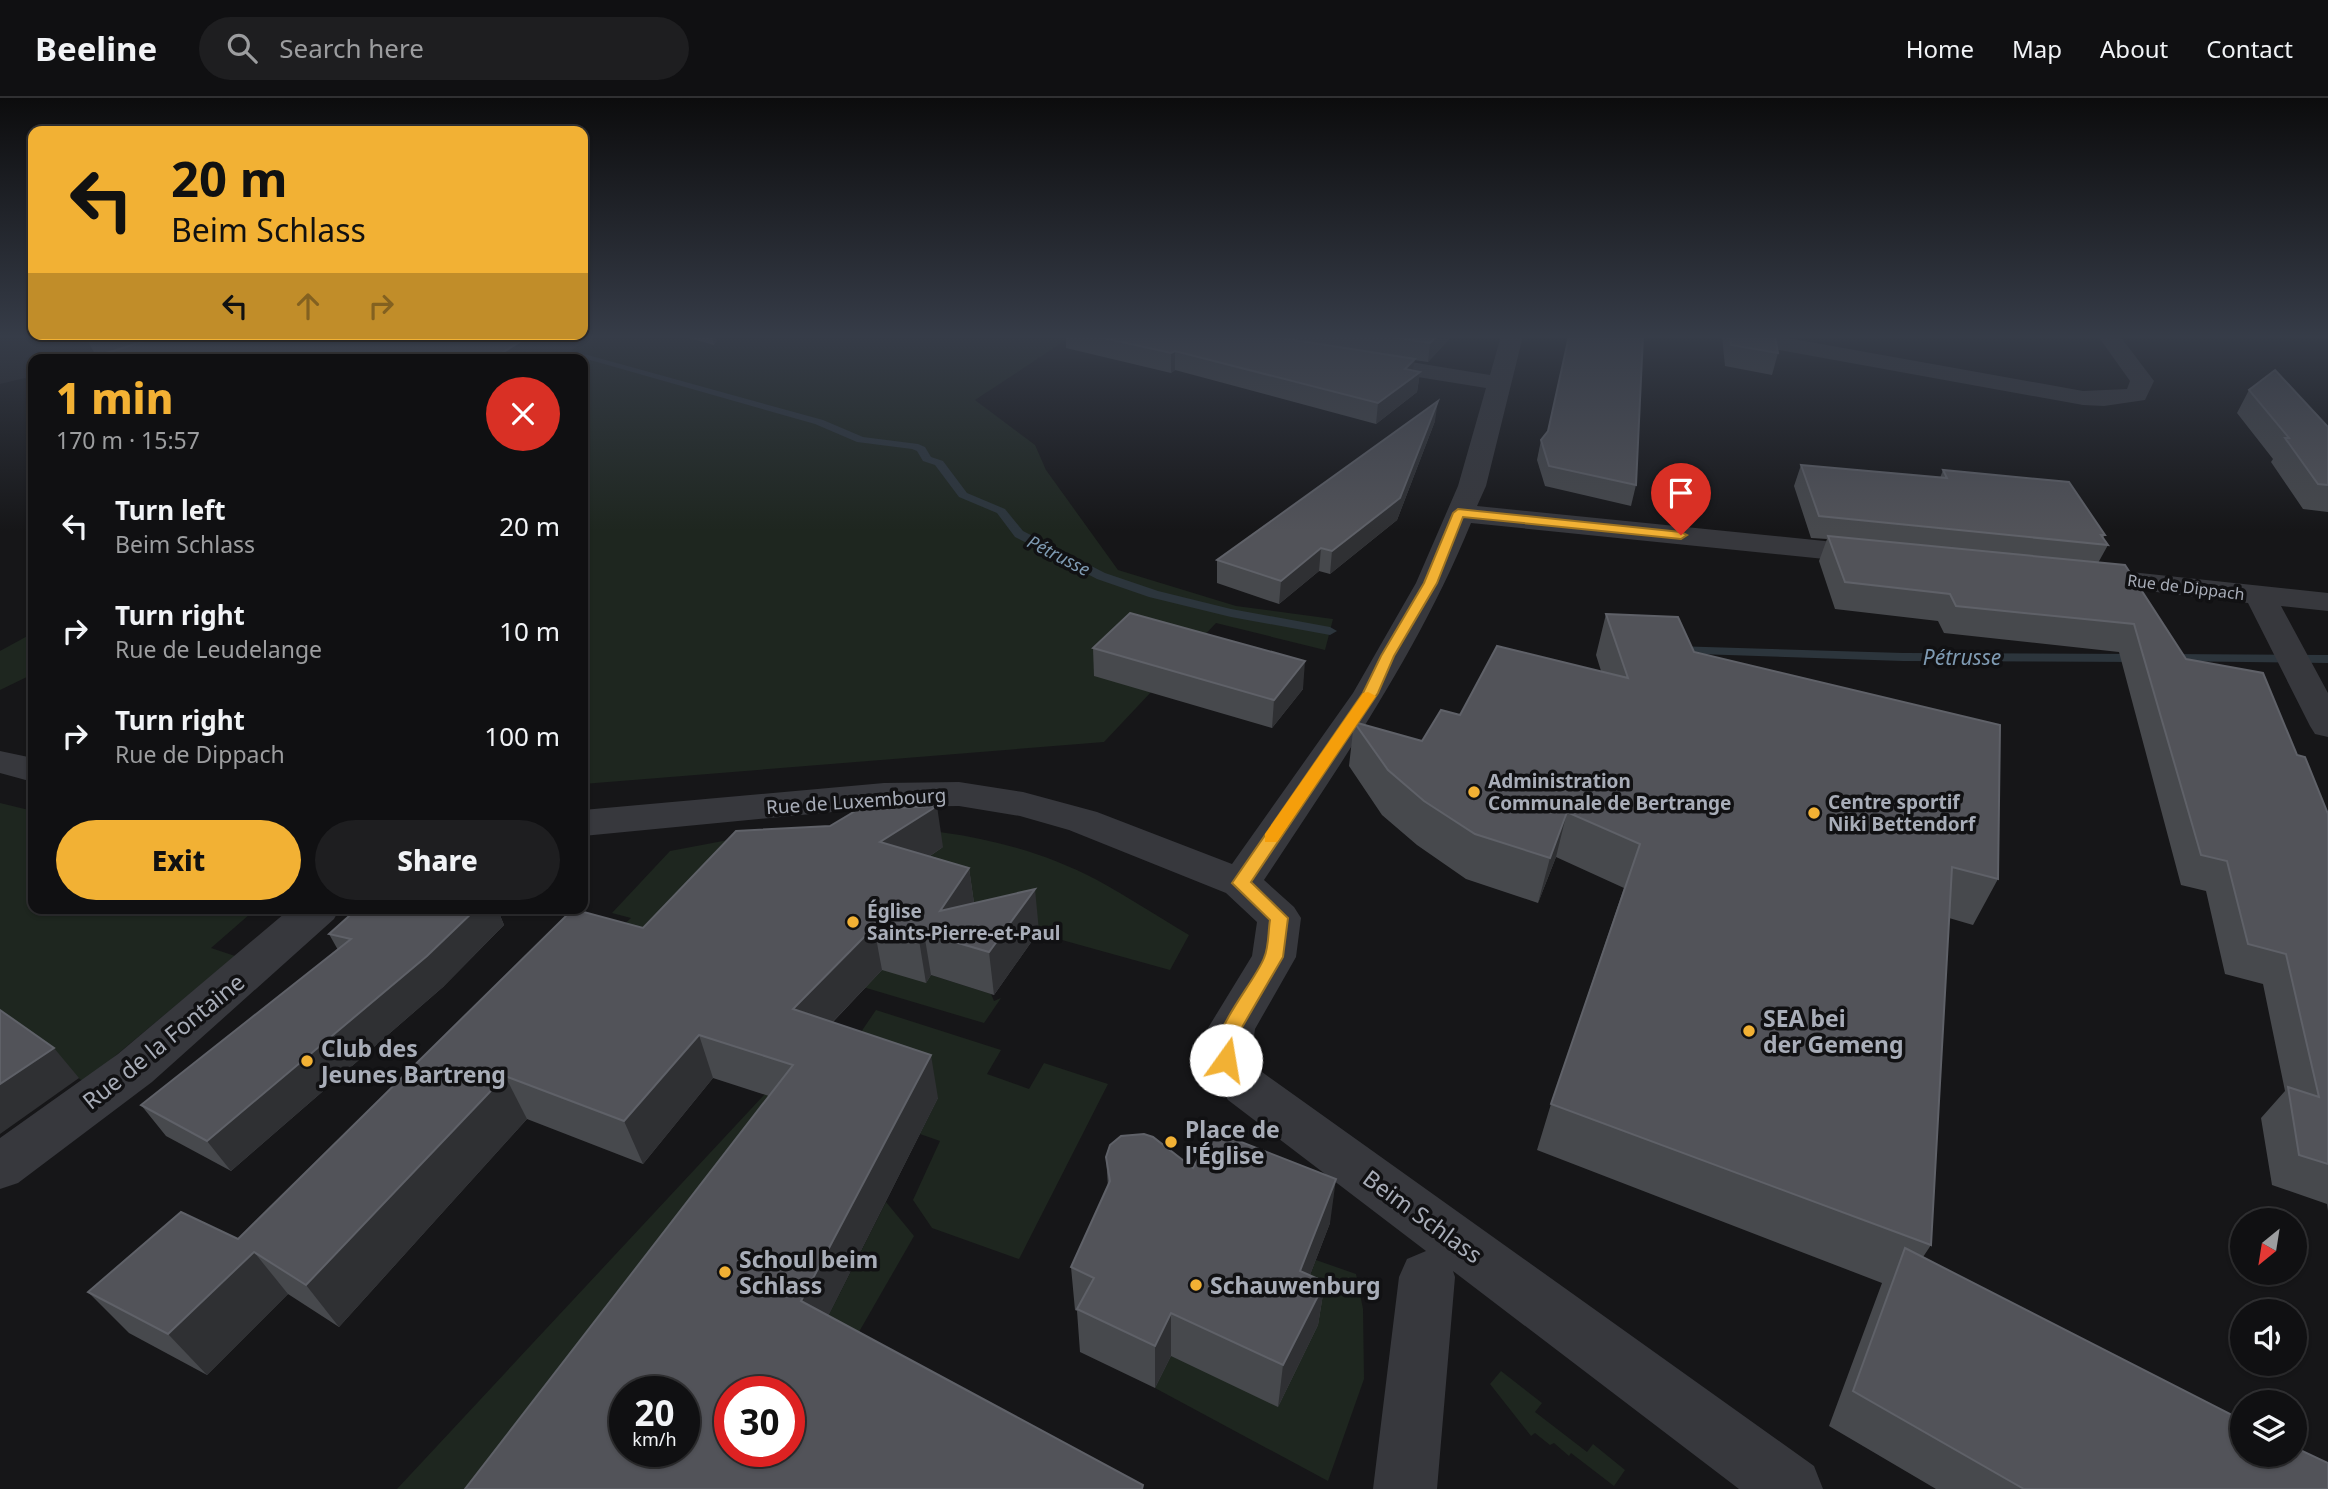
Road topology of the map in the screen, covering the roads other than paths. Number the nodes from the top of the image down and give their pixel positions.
1 (1493, 401) edge
2 (1458, 513) junction
3 (1903, 558) edge
4 (2054, 573) edge
5 (2260, 596) junction
6 (2328, 602) edge
7 (2326, 718) edge
8 (0, 762) edge
9 (28, 769) edge
10 (588, 823) edge
11 (1241, 883) junction
12 (312, 914) edge
13 (0, 1167) edge
14 (1427, 1277) dead end
15 (1405, 1489) edge
16 (1791, 1489) edge

1 - 2 street
2 - 3 street
2 - 11 street
4 - 5 street, Rue de Dippach
5 - 6 street, Rue de Dippach
5 - 7 street
8 - 9 street
10 - 11 street, Rue de Luxembourg
11 - 16 street, Beim Schlass
12 - 13 street, Rue de la Fontaine
14 - 15 street

